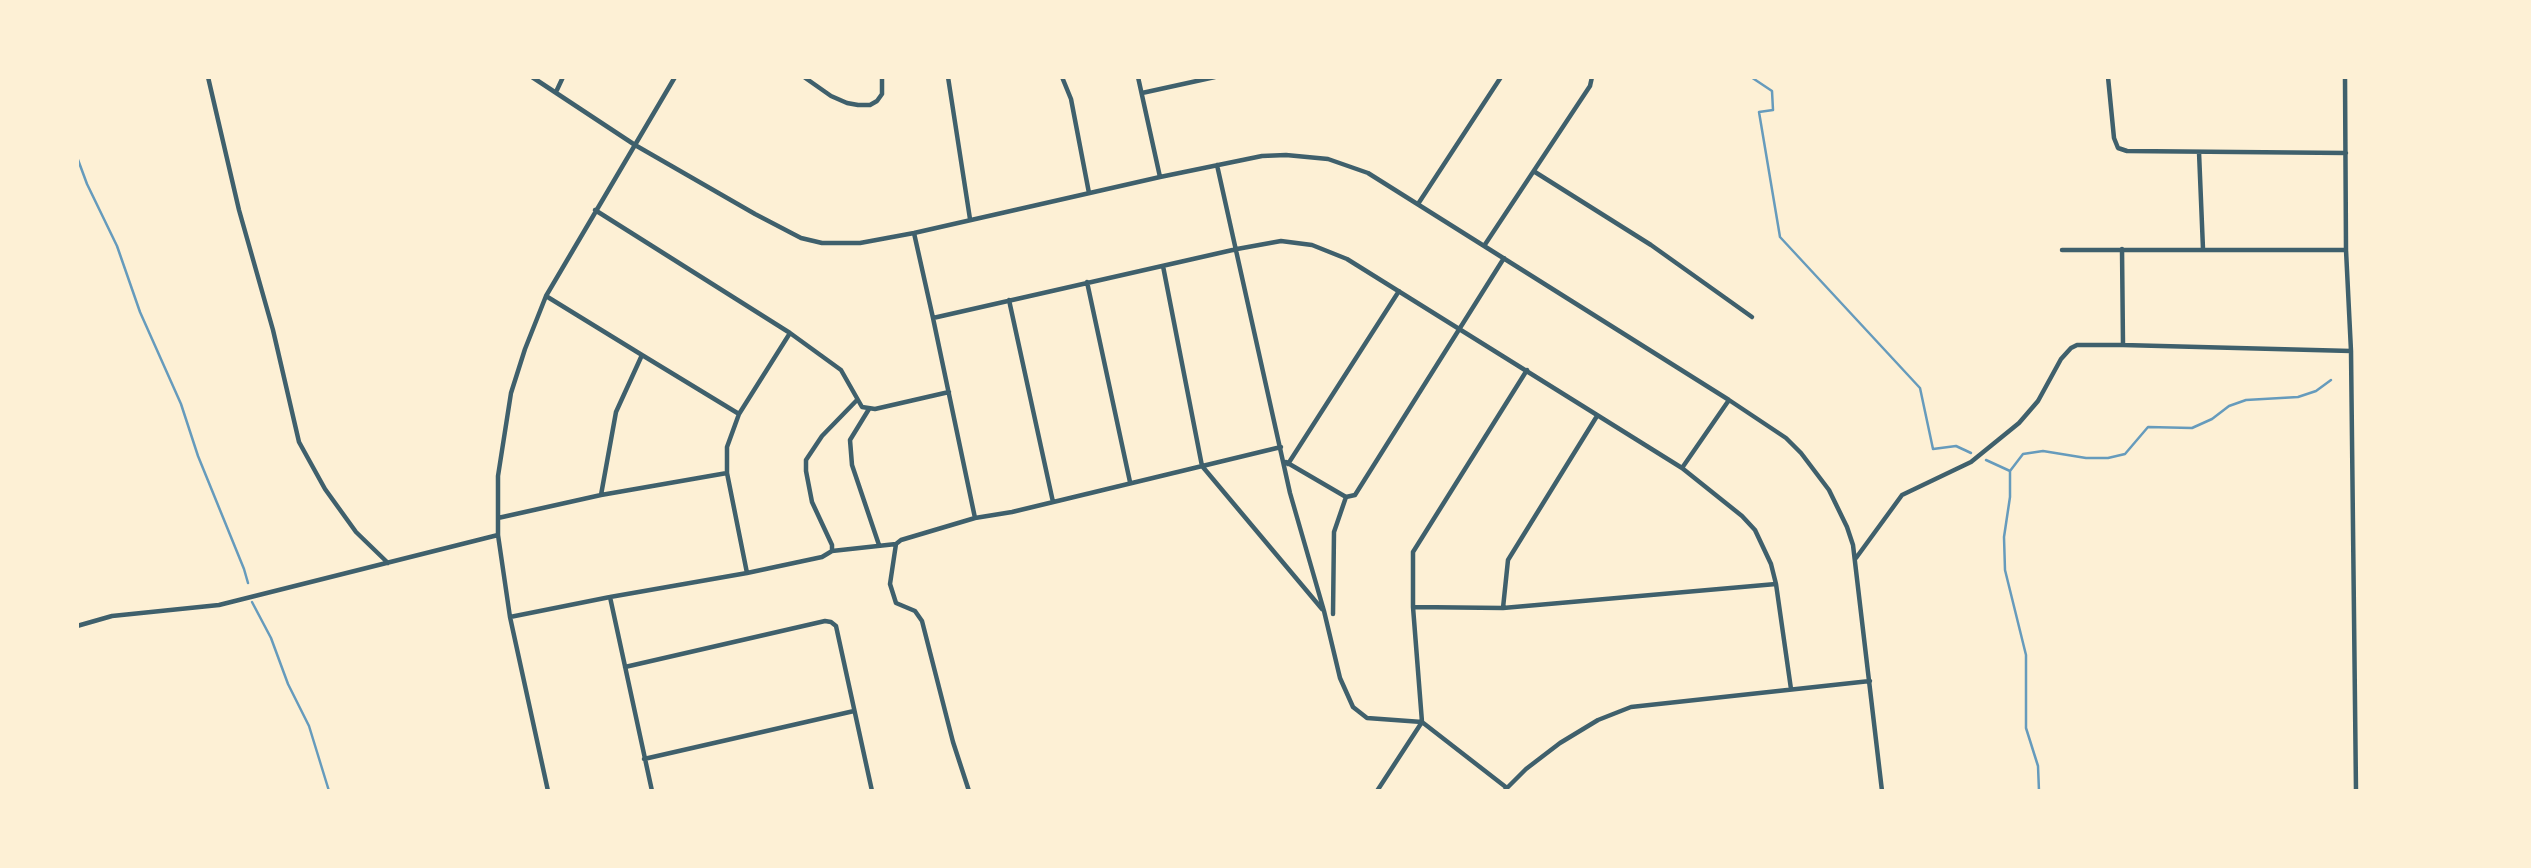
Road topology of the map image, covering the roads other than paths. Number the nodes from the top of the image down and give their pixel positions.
1 (208, 77) edge
2 (532, 77) edge
3 (563, 77) edge
4 (675, 77) edge
5 (882, 77) edge
6 (948, 77) edge
7 (1062, 77) edge
8 (1138, 77) edge
9 (1215, 77) edge
10 (1501, 77) edge
11 (1592, 77) edge
12 (2108, 77) edge
13 (2345, 77) edge
14 (809, 78) edge
15 (556, 93) junction
16 (1142, 93) junction
17 (635, 145) junction
18 (2200, 152) junction
19 (2346, 153) junction
20 (1217, 165) junction
21 (1535, 172) junction
22 (1160, 177) junction
23 (1089, 192) junction
24 (1418, 204) junction
25 (595, 210) junction
26 (970, 219) junction
27 (915, 233) junction
28 (1484, 246) junction
29 (1237, 249) junction
30 (2122, 249) junction
31 (2203, 249) junction
32 (2062, 250) dead end
33 (2346, 250) junction
34 (1504, 258) junction
35 (1163, 266) junction
36 (1087, 282) junction
37 (1399, 292) junction
38 (546, 296) junction
39 (1009, 300) junction
40 (1752, 317) dead end
41 (933, 318) junction
42 (1461, 329) junction
43 (790, 333) junction
44 (2123, 345) junction
45 (2351, 351) junction
46 (642, 355) junction
47 (1527, 370) junction
48 (949, 392) junction
49 (857, 400) junction
50 (1729, 400) junction
51 (869, 409) junction
52 (739, 414) junction
53 (1597, 416) junction
54 (1281, 447) junction
55 (1286, 462) junction
56 (1202, 466) junction
57 (1682, 468) junction
58 (727, 473) junction
59 (1130, 482) junction
60 (601, 495) junction
61 (1346, 497) junction
62 (1052, 502) junction
63 (498, 518) junction
64 (975, 518) junction
65 (498, 535) junction
66 (896, 544) junction
67 (879, 546) junction
68 (832, 551) junction
69 (1856, 558) junction
70 (388, 563) junction
71 (747, 573) junction
72 (1776, 584) junction
73 (610, 597) junction
74 (1413, 607) junction
75 (1503, 608) junction
76 (1324, 611) junction
77 (1333, 614) dead end
78 (510, 617) junction
79 (77, 626) edge
80 (625, 667) junction
81 (1870, 681) junction
82 (1791, 689) junction
83 (853, 711) junction
84 (1422, 722) junction
85 (644, 759) junction
86 (1506, 789) edge
87 (548, 791) edge
88 (652, 791) edge
89 (872, 791) edge
90 (969, 791) edge
91 (1377, 791) edge
92 (1882, 791) edge
93 (2356, 791) edge

1 - 70 street
2 - 15 street
3 - 15 street
4 - 17 street
5 - 14 street
6 - 26 street
7 - 23 street
8 - 16 street
9 - 16 street
10 - 24 street
11 - 21 street
12 - 18 street
13 - 19 street
15 - 17 street
16 - 22 street
17 - 25 street
17 - 27 street
18 - 19 street
18 - 31 street
19 - 33 street
20 - 22 street
20 - 24 street
20 - 29 street
21 - 28 street
21 - 40 street
22 - 23 street
23 - 26 street
24 - 28 street
25 - 38 street
25 - 43 street
26 - 27 street
27 - 41 street
28 - 34 street
29 - 35 street
29 - 37 street
29 - 54 street
30 - 31 street
30 - 32 street
30 - 44 street
31 - 33 street
33 - 45 street
34 - 42 street
34 - 50 street
35 - 36 street
35 - 56 street
36 - 39 street
36 - 59 street
37 - 42 street
37 - 55 street
38 - 46 street
38 - 63 street
39 - 41 street
39 - 62 street
41 - 48 street
42 - 47 street
42 - 61 street
43 - 49 street
43 - 52 street
44 - 45 street
44 - 69 street
45 - 93 street
46 - 52 street
46 - 60 street
47 - 53 street
47 - 74 street
48 - 51 street
48 - 64 street
49 - 51 street
49 - 68 street
50 - 57 street
50 - 69 street
51 - 67 street
52 - 58 street
53 - 57 street
53 - 75 street
54 - 55 street
54 - 56 street
55 - 61 street
55 - 76 street
56 - 59 street
56 - 76 street
57 - 72 street
58 - 60 street
58 - 71 street
59 - 62 street
60 - 63 street
61 - 77 street
62 - 64 street
63 - 65 street
64 - 66 street
65 - 70 street
65 - 78 street
66 - 67 street
66 - 90 street
67 - 68 street
68 - 71 street
69 - 81 street
70 - 79 street
71 - 73 street
72 - 75 street
72 - 82 street
73 - 78 street
73 - 80 street
74 - 75 street
74 - 84 street
76 - 84 street
78 - 87 street
80 - 83 street
80 - 85 street
81 - 82 street
81 - 92 street
82 - 86 street
83 - 85 street
83 - 89 street
84 - 86 street
84 - 91 street
85 - 88 street

